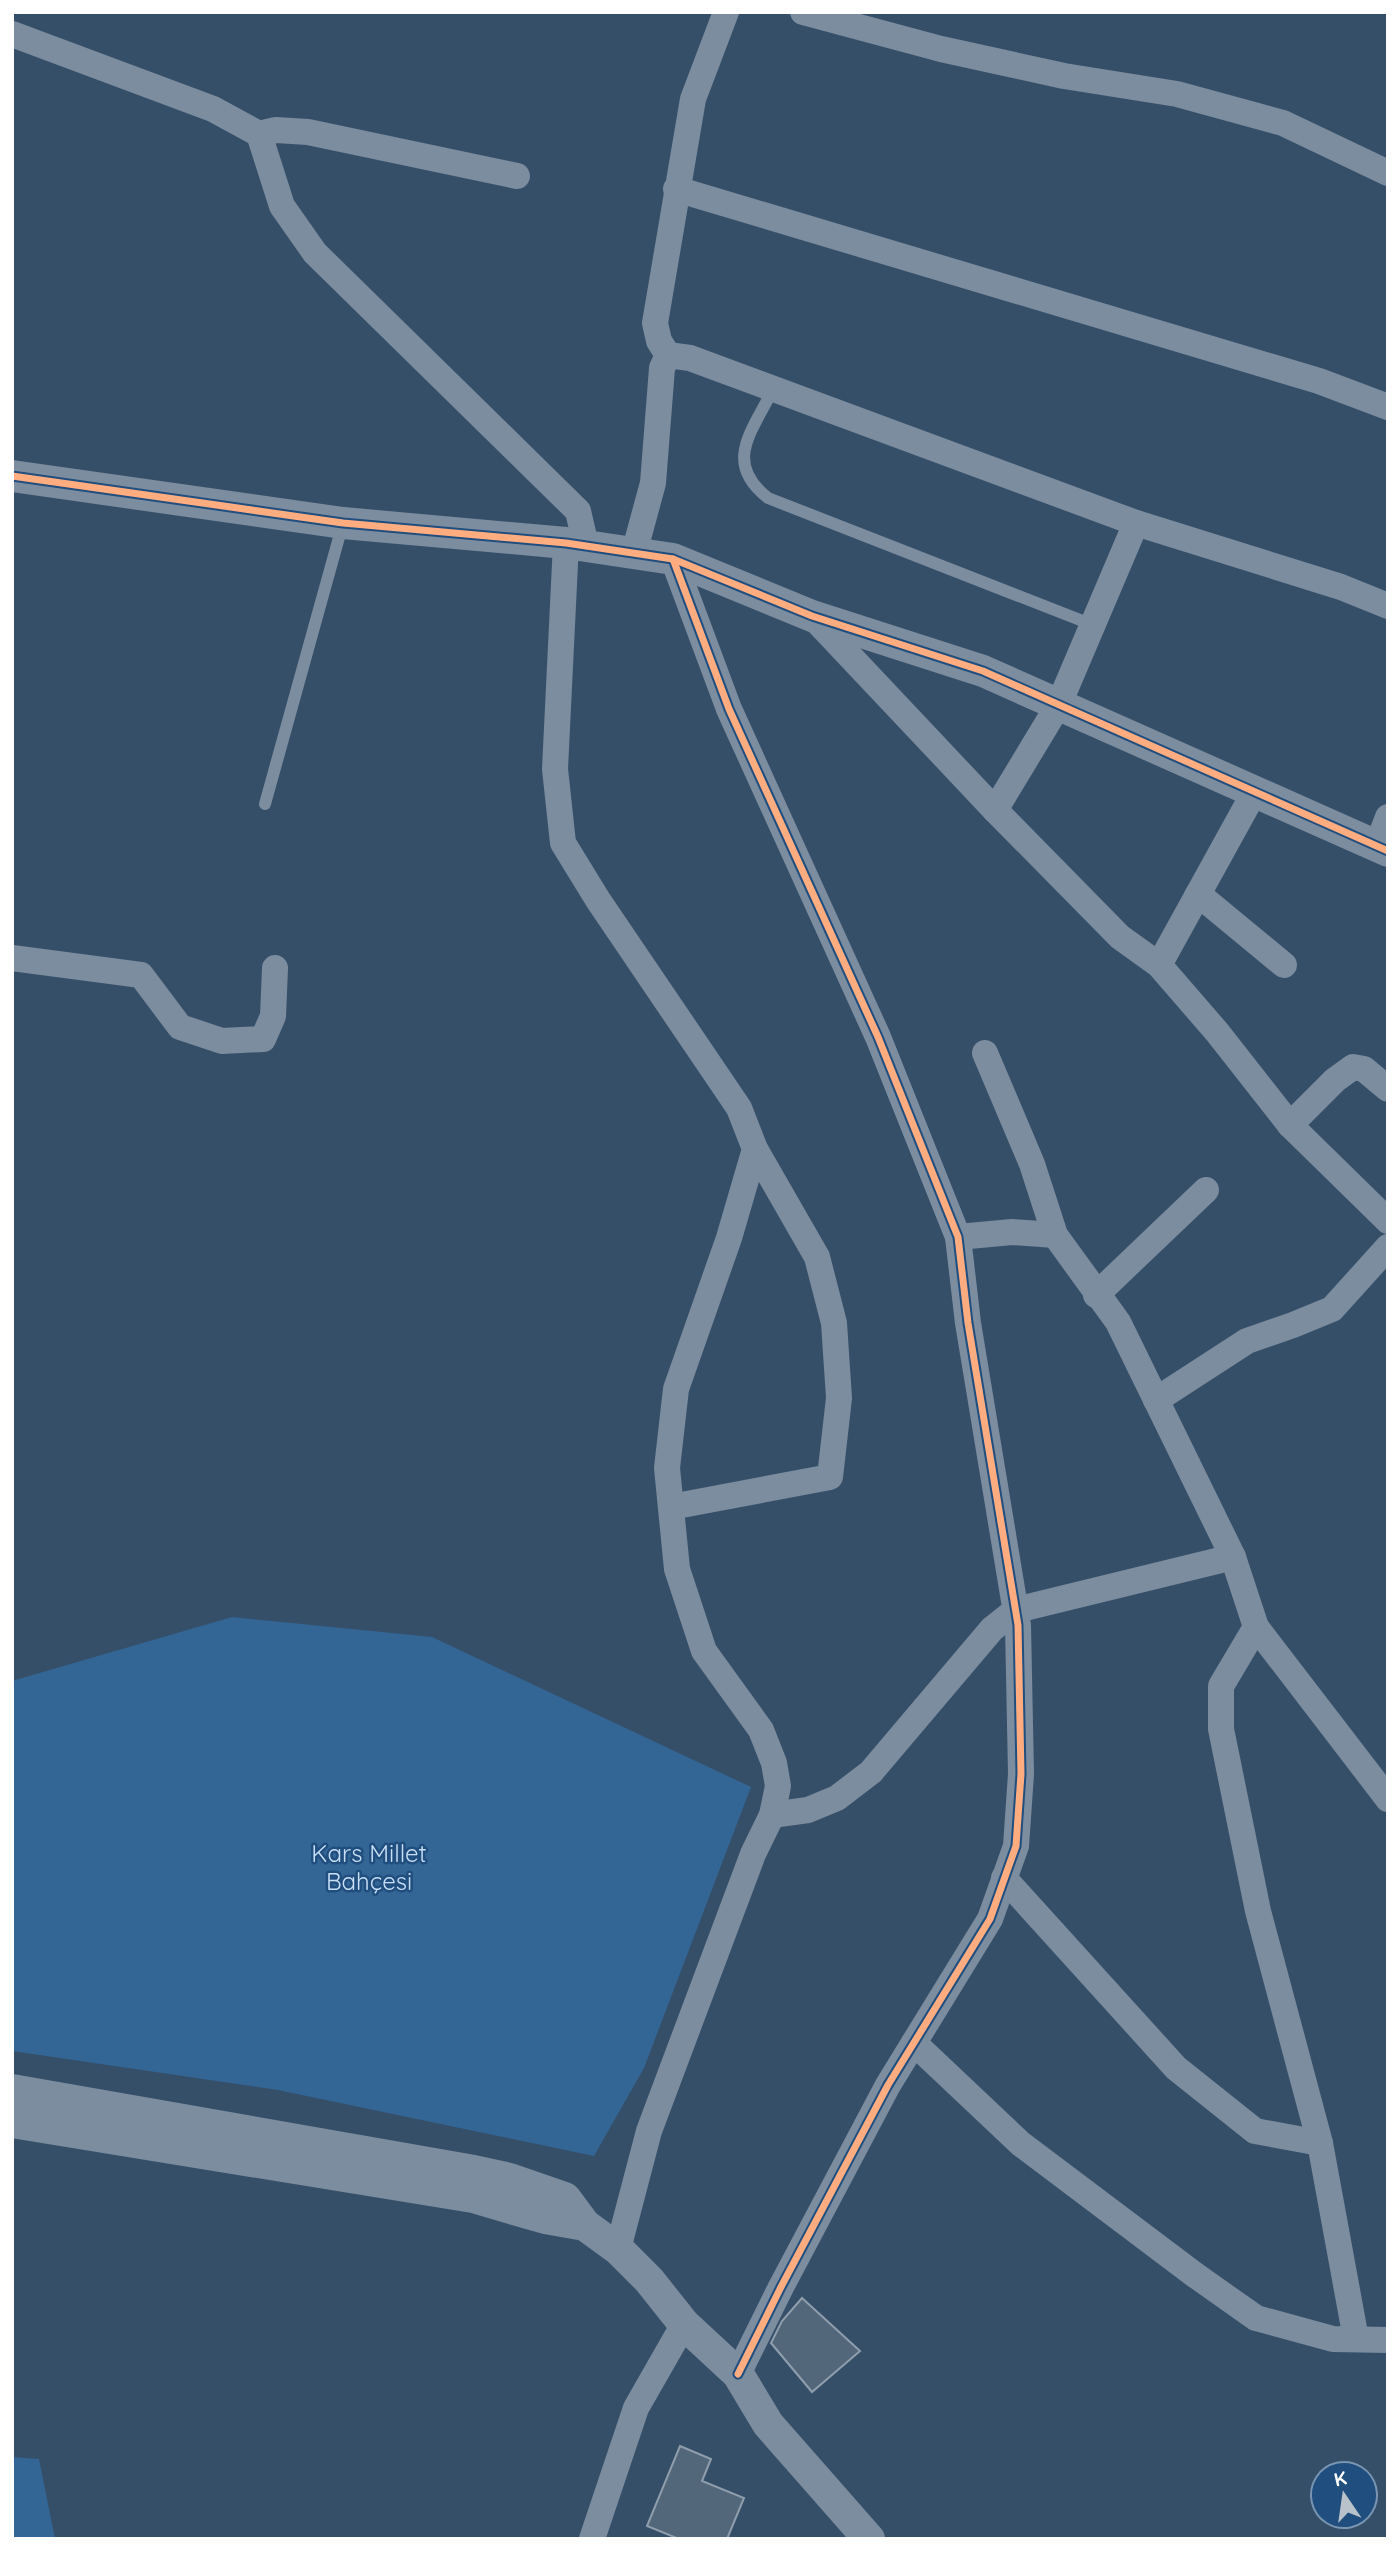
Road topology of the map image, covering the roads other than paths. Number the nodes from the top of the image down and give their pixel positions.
1 (726, 12) edge
2 (803, 12) edge
3 (12, 34) edge
4 (259, 134) junction
5 (1388, 173) edge
6 (517, 176) dead end
7 (676, 189) junction
8 (668, 355) junction
9 (773, 389) junction
10 (1388, 407) edge
11 (12, 476) edge
12 (343, 523) junction
13 (1136, 523) junction
14 (576, 545) junction
15 (634, 553) junction
16 (673, 559) junction
17 (1388, 606) edge
18 (812, 616) junction
19 (1093, 625) junction
20 (1059, 704) junction
21 (1255, 791) junction
22 (265, 804) dead end
23 (995, 810) junction
24 (1388, 817) edge
25 (1382, 848) edge
26 (1198, 894) junction
27 (12, 958) edge
28 (1159, 965) junction
29 (1284, 965) dead end
30 (275, 968) dead end
31 (985, 1053) dead end
32 (1388, 1089) edge
33 (1290, 1125) junction
34 (755, 1149) junction
35 (1206, 1190) dead end
36 (1388, 1221) edge
37 (1055, 1235) junction
38 (958, 1237) junction
39 (1388, 1247) edge
40 (1096, 1295) junction
41 (1156, 1400) junction
42 (671, 1507) junction
43 (1233, 1557) junction
44 (1016, 1610) junction
45 (1256, 1627) junction
46 (1388, 1799) edge
47 (772, 1815) junction
48 (1004, 1878) junction
49 (914, 2043) junction
50 (12, 2090) edge
51 (12, 2122) edge
52 (1320, 2143) junction
53 (585, 2225) junction
54 (618, 2249) junction
55 (684, 2324) junction
56 (1356, 2339) junction
57 (1388, 2340) edge
58 (738, 2374) junction
59 (592, 2539) edge
60 (870, 2539) edge

1 - 7 street
2 - 5 street
3 - 4 street
4 - 6 street
4 - 14 street
7 - 8 street
7 - 10 street
8 - 9 street
8 - 15 street
9 - 13 street
9 - 19 lane
11 - 12 street
12 - 14 street
12 - 22 lane
13 - 17 street
13 - 19 street
14 - 15 street
14 - 34 street
15 - 16 street
16 - 18 street
16 - 38 street
18 - 20 street
18 - 23 street
19 - 20 street
20 - 21 street
20 - 23 street
21 - 25 street
21 - 26 street
23 - 28 street
24 - 25 street
26 - 28 street
26 - 29 street
27 - 30 street
28 - 33 street
31 - 37 street
32 - 33 street
33 - 36 street
34 - 42 street
34 - 42 street
35 - 40 street
37 - 38 street
37 - 40 street
38 - 44 street
39 - 41 street
40 - 41 street
41 - 43 street
42 - 47 street
43 - 44 street
43 - 45 street
44 - 47 street
44 - 48 street
45 - 46 street
45 - 52 street
47 - 54 street
48 - 49 street
48 - 52 street
49 - 56 street
49 - 58 street
50 - 53 street
51 - 53 street
52 - 56 street
53 - 54 street
54 - 55 street
55 - 58 street
55 - 59 street
56 - 57 street
58 - 60 street

